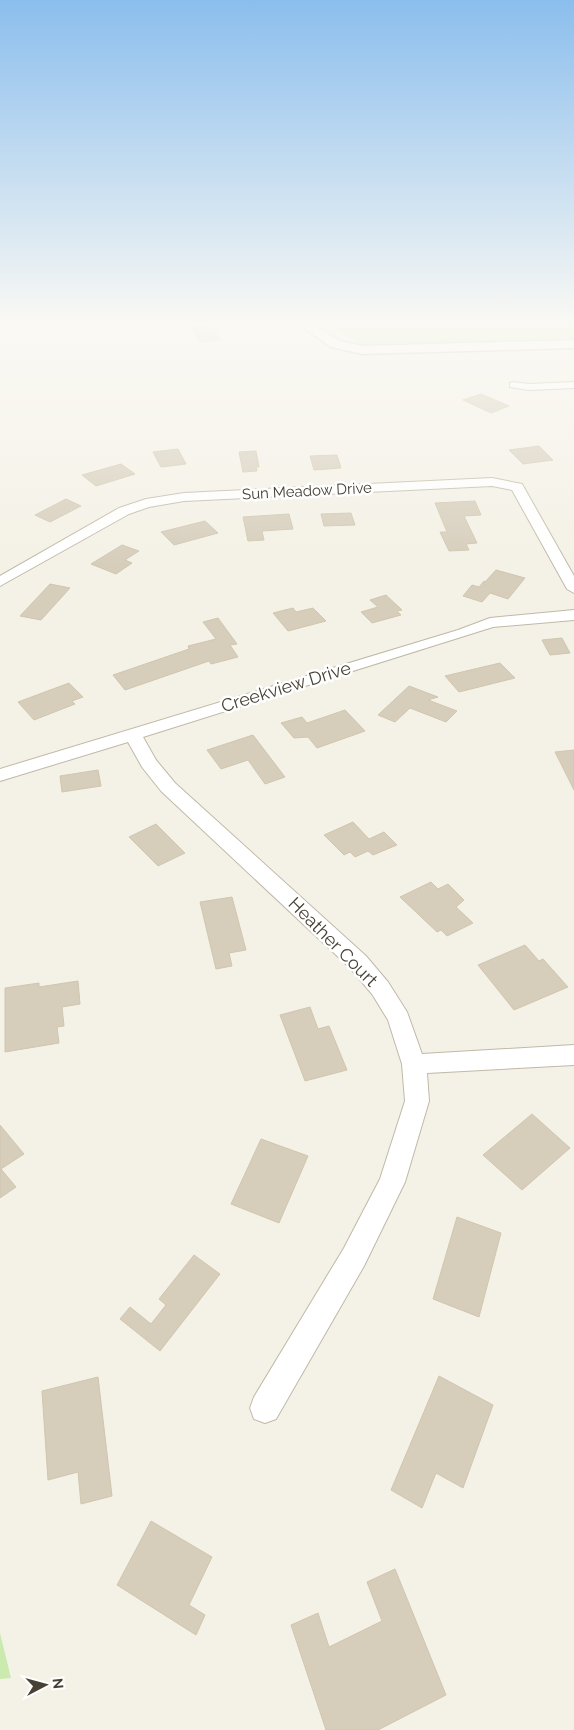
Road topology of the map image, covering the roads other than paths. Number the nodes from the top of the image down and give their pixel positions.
1 (0, 582) edge
2 (574, 588) edge
3 (574, 615) edge
4 (134, 734) junction
5 (0, 775) edge
6 (574, 1055) edge
7 (414, 1064) junction
8 (265, 1408) dead end

1 - 2 street, Sun Meadow Drive
3 - 4 street, Creekview Drive
4 - 5 street, Creekview Drive
4 - 7 street, Heather Court
6 - 7 street
7 - 8 street, Heather Court

